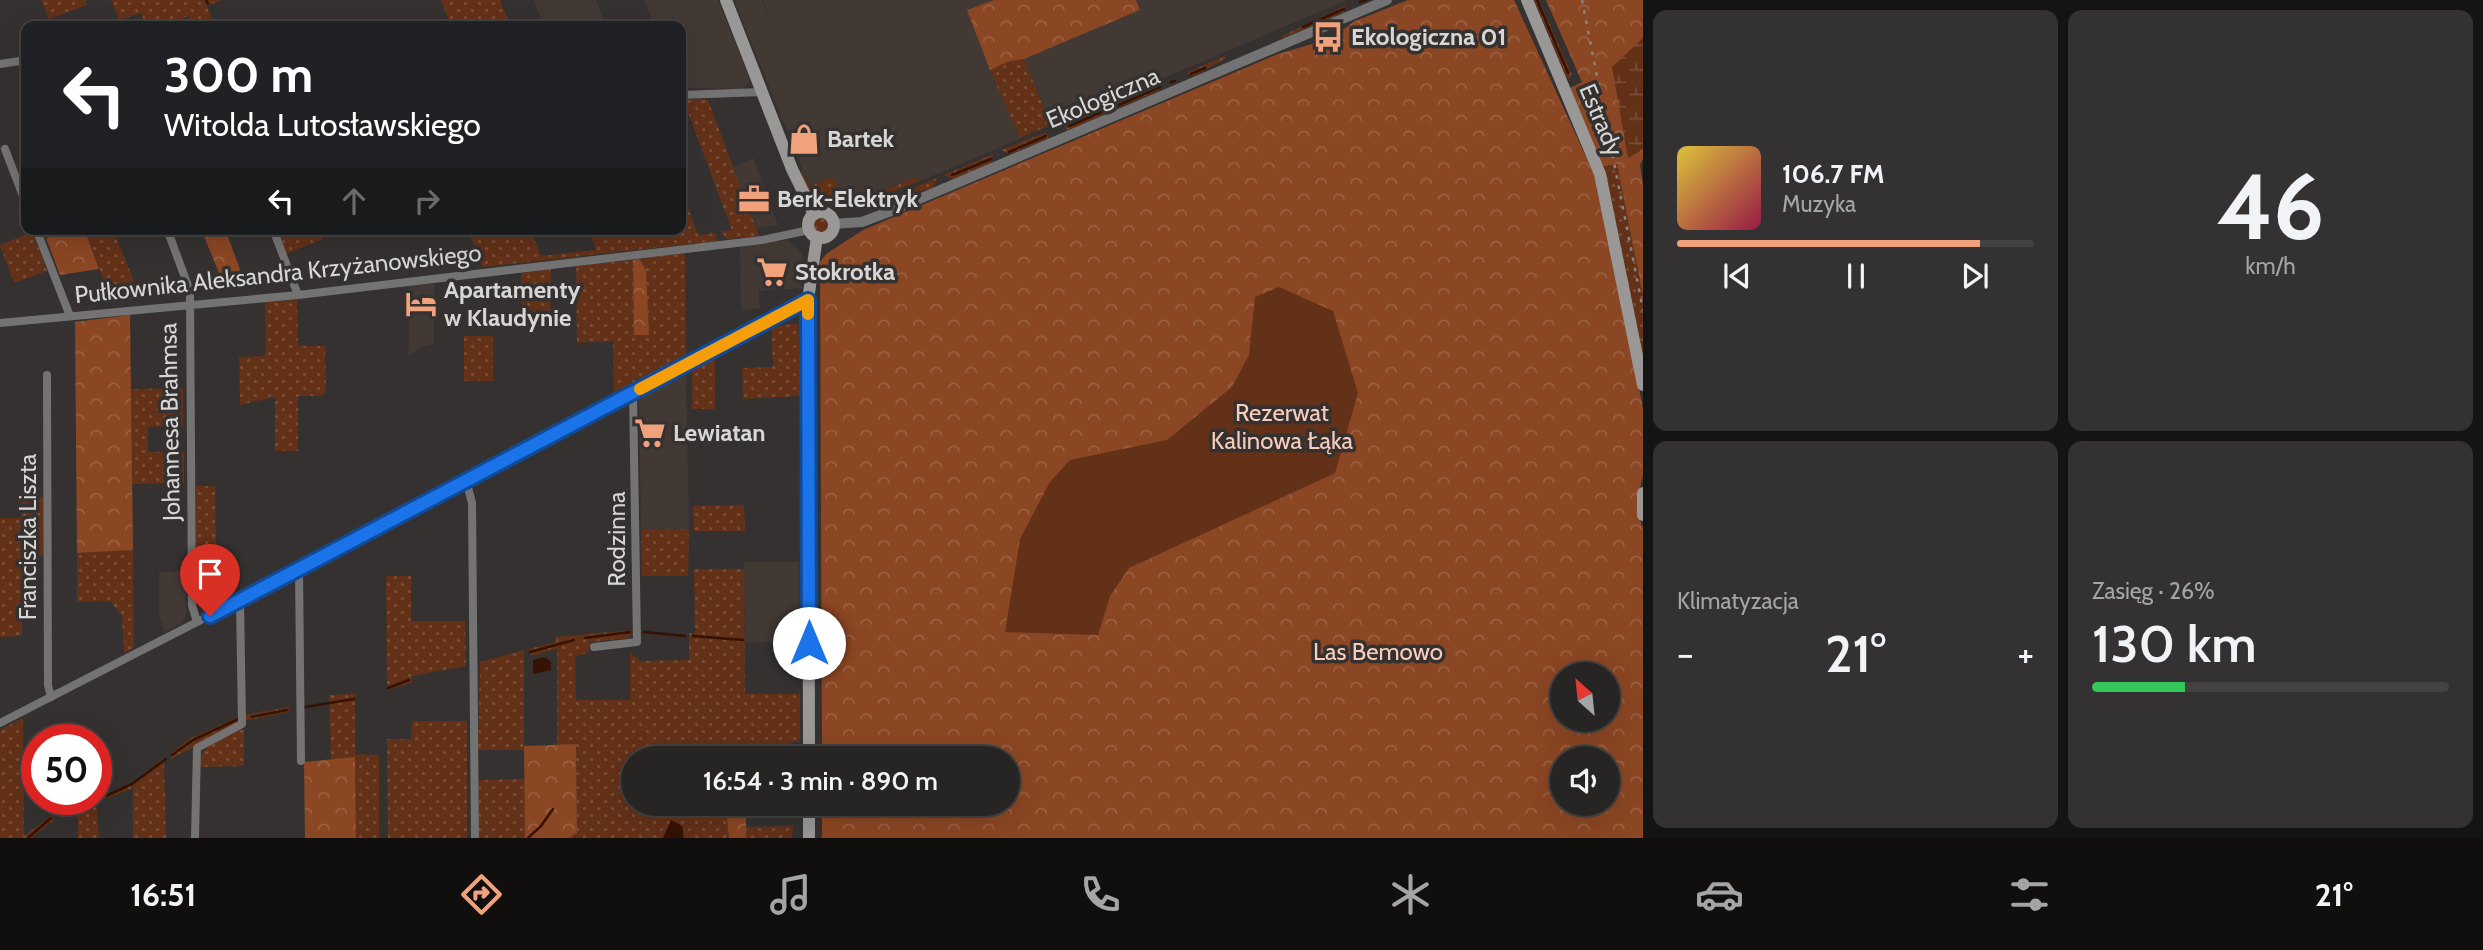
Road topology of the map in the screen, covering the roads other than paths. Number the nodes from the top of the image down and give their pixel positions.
1 (726, 0) edge
2 (1384, 0) edge
3 (1526, 2) edge
4 (21, 61) edge
5 (0, 64) edge
6 (762, 92) junction
7 (686, 95) edge
8 (5, 149) dead end
9 (21, 191) edge
10 (814, 214) junction
11 (833, 224) junction
12 (813, 233) junction
13 (38, 235) edge
14 (169, 235) edge
15 (274, 235) edge
16 (298, 295) junction
17 (808, 300) junction
18 (188, 304) junction
19 (70, 316) junction
20 (0, 323) edge
21 (47, 375) dead end
22 (1643, 385) edge
23 (634, 393) junction
24 (466, 480) junction
25 (1643, 493) edge
26 (1643, 515) edge
27 (299, 569) junction
28 (240, 600) junction
29 (197, 622) junction
30 (594, 647) dead end
31 (51, 697) junction
32 (0, 723) edge
33 (809, 746) edge
34 (301, 761) dead end
35 (809, 816) edge
36 (195, 838) edge
37 (475, 838) edge
38 (809, 838) edge

1 - 6 main road
2 - 11 street, Ekologiczna
3 - 22 main road, Estrady
4 - 5 street
6 - 7 street
6 - 10 main road
8 - 9 street
10 - 11 main road
10 - 12 main road
11 - 12 main road
12 - 16 street, Pułkownika Aleksandra Krzyżanowskiego
12 - 17 main road
13 - 19 street
14 - 18 street, Johannesa Brahmsa
15 - 16 street
16 - 18 street, Pułkownika Aleksandra Krzyżanowskiego
17 - 23 street
17 - 33 main road
18 - 19 street, Pułkownika Aleksandra Krzyżanowskiego
18 - 29 street, Johannesa Brahmsa
19 - 20 street, Pułkownika Aleksandra Krzyżanowskiego
21 - 31 street, Franciszka Liszta
23 - 24 street
23 - 30 street, Rodzinna
24 - 27 street
24 - 37 street
25 - 26 main road
27 - 28 street
27 - 34 street
28 - 29 street
28 - 36 street
29 - 31 street
31 - 32 street
35 - 38 main road

